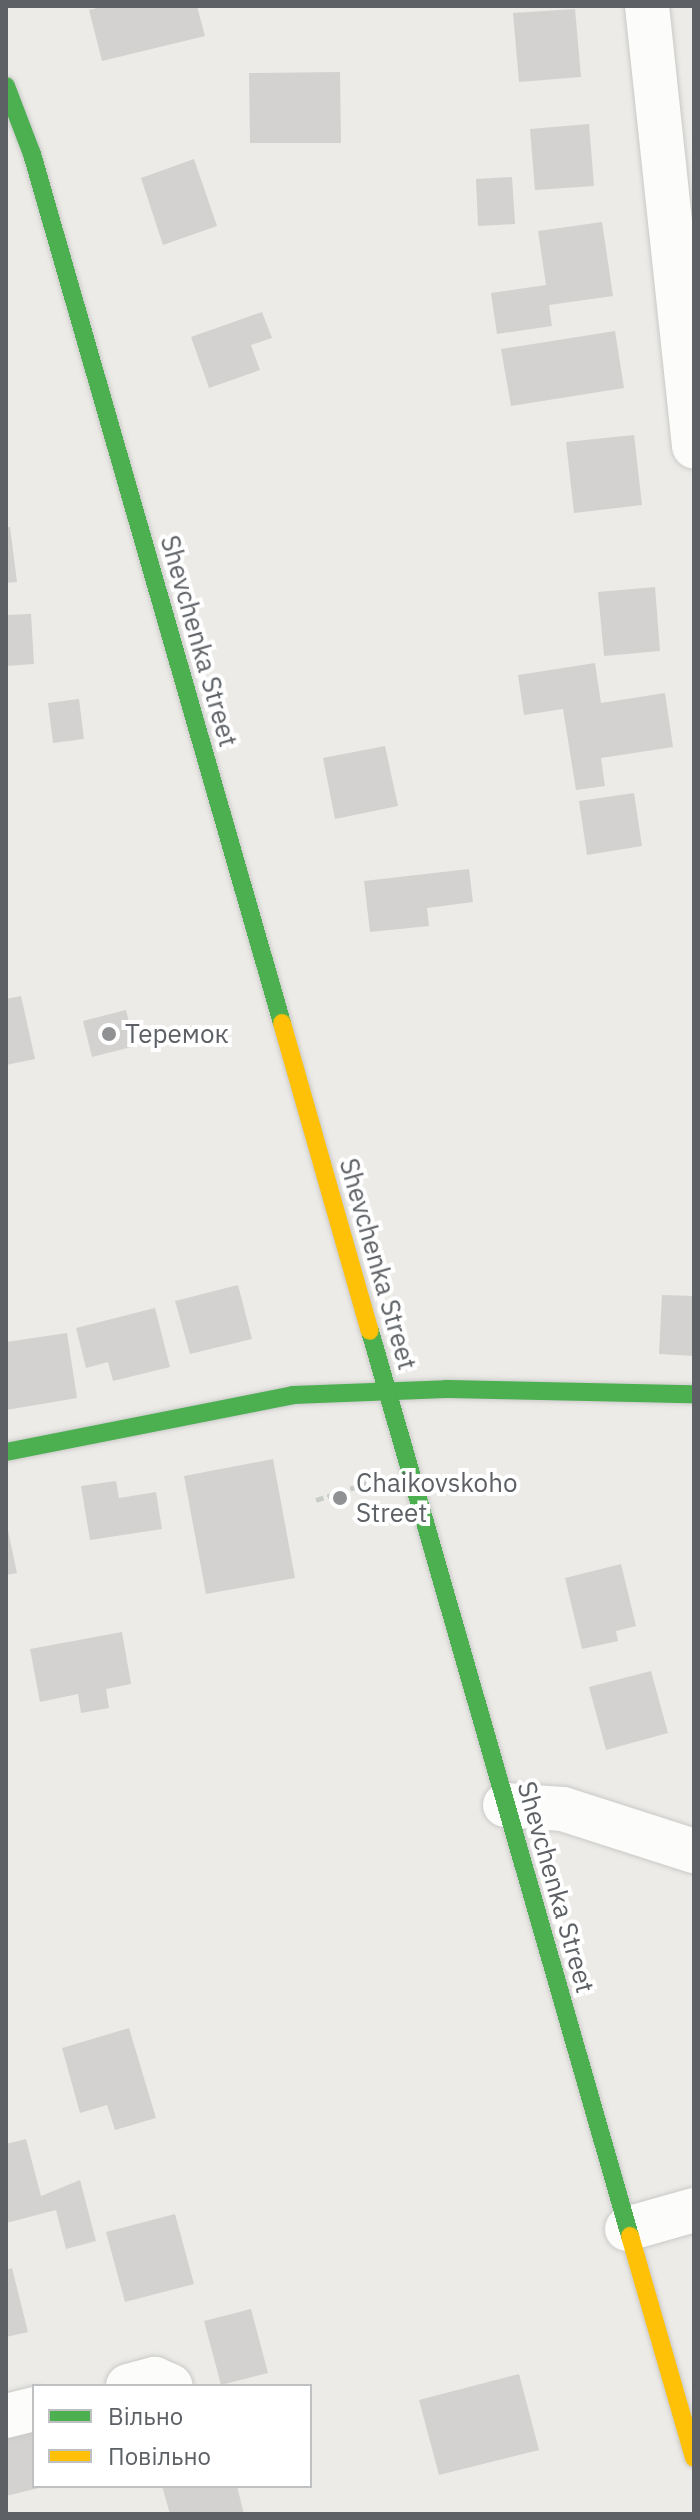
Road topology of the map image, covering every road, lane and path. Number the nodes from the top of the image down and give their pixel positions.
1 (647, 6) edge
2 (6, 86) edge
3 (694, 446) edge
4 (387, 1392) junction
5 (694, 1394) edge
6 (6, 1452) edge
7 (370, 1482) dead end
8 (316, 1500) dead end
9 (505, 1805) junction
10 (694, 1851) edge
11 (694, 2210) edge
12 (627, 2229) junction
13 (136, 2384) edge
14 (166, 2384) edge
15 (32, 2410) edge
16 (6, 2416) edge
17 (694, 2458) edge

1 - 3 street
2 - 4 main road, Shevchenka Street
4 - 5 main road
4 - 6 main road
4 - 9 main road, Shevchenka Street
7 - 8 path
9 - 10 street
9 - 12 main road, Shevchenka Street
11 - 12 street
12 - 17 main road, Shevchenka Street
13 - 14 street
15 - 16 street

